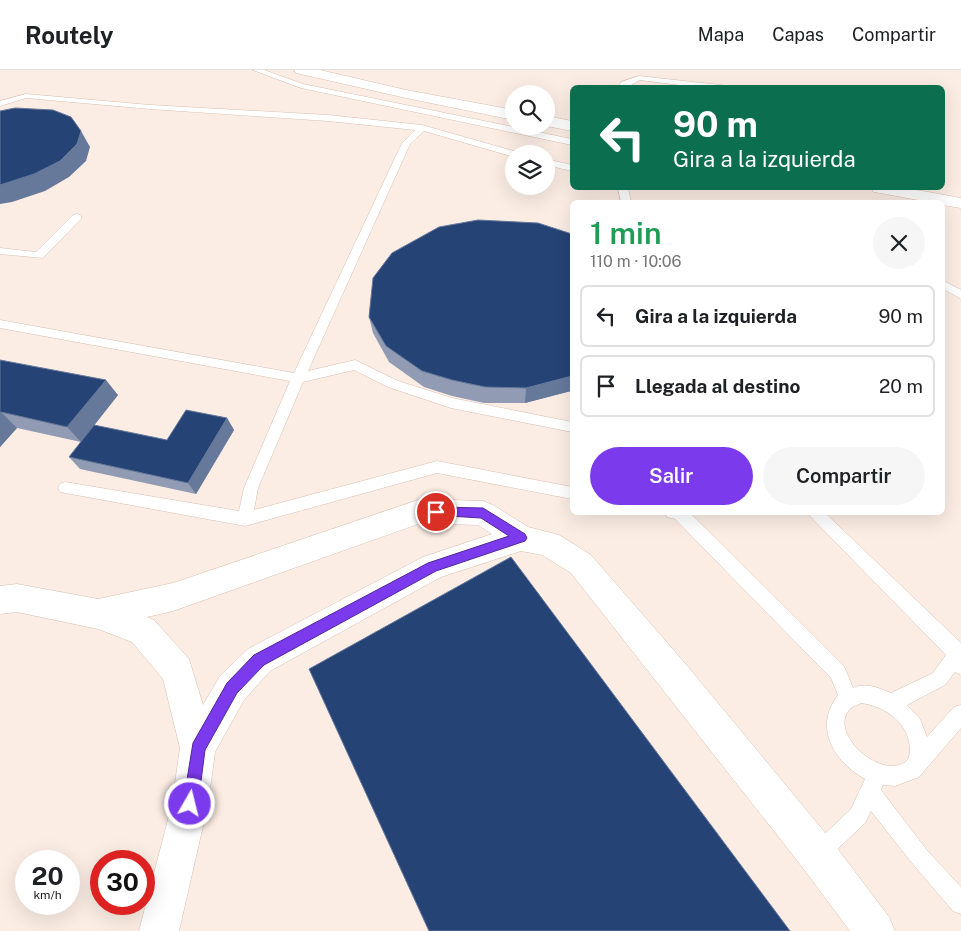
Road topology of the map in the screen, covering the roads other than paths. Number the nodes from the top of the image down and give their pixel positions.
1 (257, 70) edge
2 (300, 70) edge
3 (333, 74) edge
4 (624, 85) edge
5 (702, 85) edge
6 (0, 104) edge
7 (505, 112) edge
8 (555, 123) edge
9 (570, 126) edge
10 (422, 128) junction
11 (570, 142) edge
12 (505, 151) edge
13 (555, 164) edge
14 (570, 168) edge
15 (891, 190) edge
16 (945, 200) edge
17 (945, 200) edge
18 (961, 203) edge
19 (77, 217) dead end
20 (0, 251) edge
21 (945, 285) edge
22 (961, 295) edge
23 (0, 324) edge
24 (298, 378) junction
25 (570, 427) edge
26 (65, 488) dead end
27 (570, 493) edge
28 (681, 515) edge
29 (816, 515) edge
30 (245, 520) junction
31 (521, 538) junction
32 (6, 597) edge
33 (98, 614) junction
34 (960, 658) edge
35 (848, 697) junction
36 (891, 703) junction
37 (961, 714) edge
38 (198, 748) junction
39 (917, 762) junction
40 (874, 784) junction
41 (817, 854) junction
42 (961, 903) edge
43 (159, 931) edge
44 (875, 931) edge

1 - 11 lane
2 - 3 street
3 - 7 street
4 - 5 lane
6 - 10 lane
8 - 9 street
10 - 12 lane
10 - 24 lane
13 - 14 lane
15 - 17 street
16 - 18 street
19 - 20 lane
21 - 22 lane
23 - 24 lane
24 - 25 lane
24 - 30 lane
26 - 30 lane
27 - 30 lane
28 - 35 lane
29 - 34 lane
31 - 33 street
31 - 38 street
31 - 41 street
32 - 33 street
33 - 38 street
34 - 36 lane
35 - 36 lane
35 - 40 lane
36 - 39 lane
37 - 39 lane
38 - 43 street
39 - 40 lane
40 - 41 lane
40 - 42 lane
41 - 44 street

